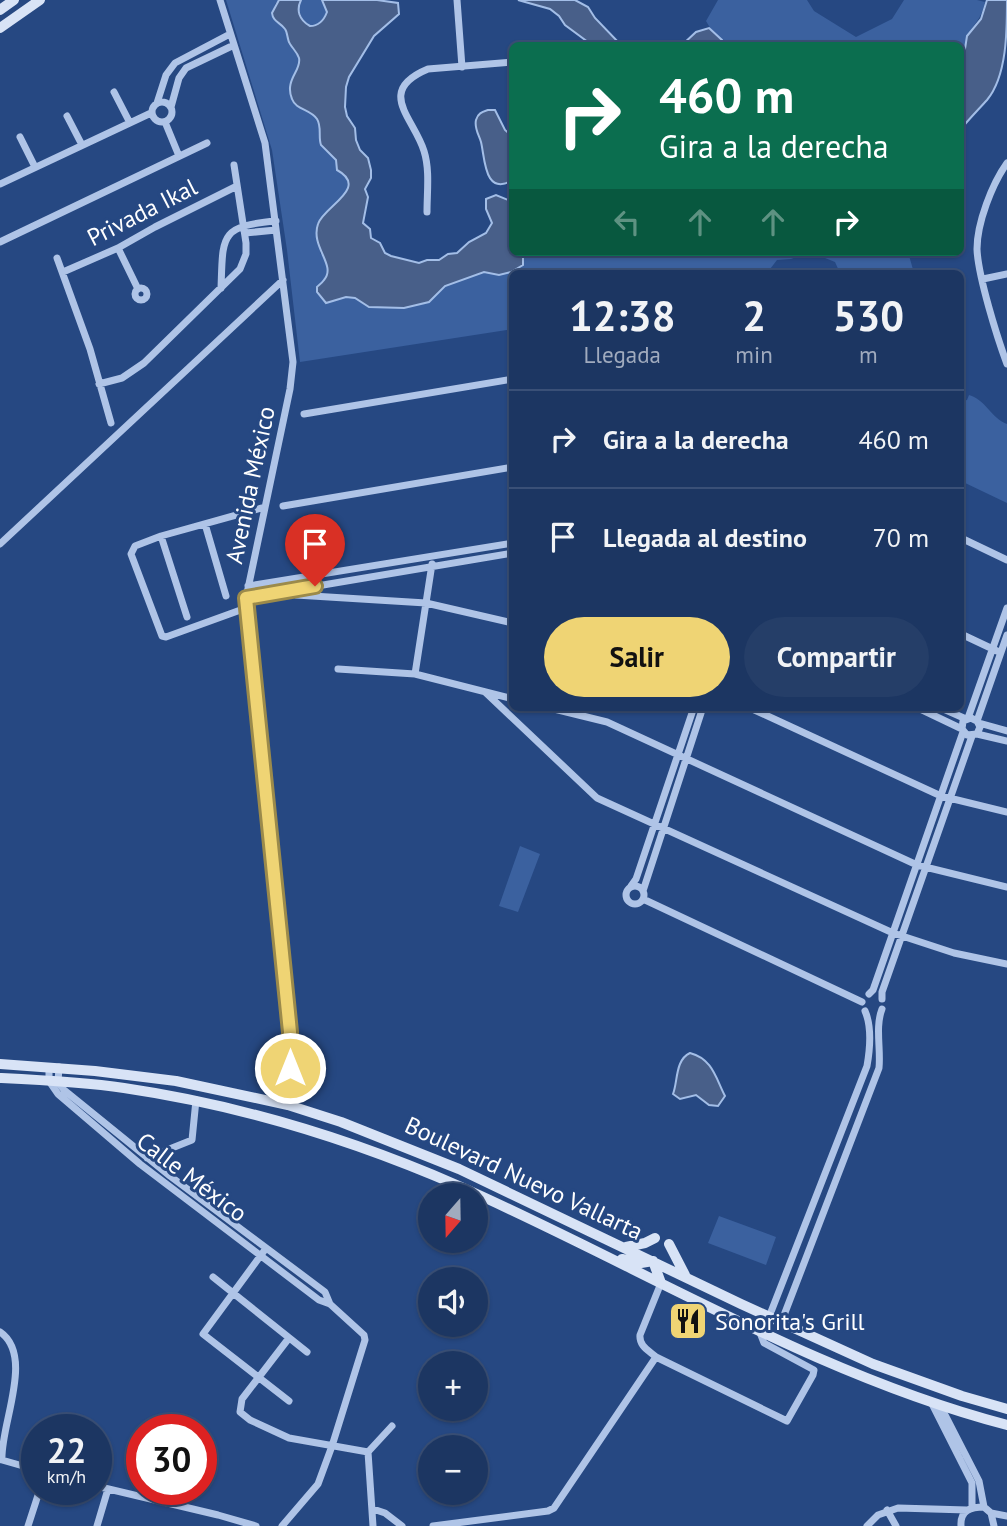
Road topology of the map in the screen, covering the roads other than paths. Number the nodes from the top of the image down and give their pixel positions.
1 (14, 0) edge
2 (40, 0) edge
3 (220, 0) edge
4 (457, 0) edge
5 (0, 10) edge
6 (0, 28) edge
7 (230, 34) junction
8 (234, 45) junction
9 (509, 62) edge
10 (462, 67) junction
11 (114, 92) dead end
12 (157, 103) junction
13 (171, 107) junction
14 (151, 113) junction
15 (67, 116) dead end
16 (165, 122) junction
17 (130, 123) junction
18 (20, 137) dead end
19 (207, 143) dead end
20 (82, 145) junction
21 (179, 156) junction
22 (1007, 163) edge
23 (234, 165) dead end
24 (35, 167) junction
25 (0, 184) edge
26 (237, 186) junction
27 (426, 212) dead end
28 (276, 225) junction
29 (244, 229) junction
30 (0, 242) edge
31 (118, 248) junction
32 (57, 258) dead end
33 (63, 272) junction
34 (1007, 274) edge
35 (983, 279) junction
36 (283, 280) junction
37 (221, 288) junction
38 (138, 289) dead end
39 (1007, 363) edge
40 (509, 380) edge
41 (99, 384) junction
42 (304, 414) dead end
43 (111, 423) dead end
44 (509, 468) edge
45 (283, 506) dead end
46 (265, 508) junction
47 (205, 524) junction
48 (161, 536) junction
49 (964, 539) edge
50 (0, 544) edge
51 (509, 544) edge
52 (509, 554) edge
53 (432, 558) junction
54 (1007, 560) edge
55 (431, 567) junction
56 (286, 581) junction
57 (248, 586) junction
58 (315, 586) junction
59 (288, 591) junction
60 (226, 596) dead end
61 (317, 597) junction
62 (246, 598) junction
63 (426, 603) junction
64 (246, 608) junction
65 (1007, 608) edge
66 (187, 617) dead end
67 (509, 623) edge
68 (964, 635) edge
69 (1007, 635) edge
70 (993, 649) junction
71 (1001, 652) junction
72 (338, 669) dead end
73 (415, 674) junction
74 (485, 692) junction
75 (509, 697) edge
76 (563, 711) edge
77 (693, 711) edge
78 (701, 711) edge
79 (757, 711) edge
80 (924, 711) edge
81 (948, 711) edge
82 (967, 719) junction
83 (978, 722) junction
84 (962, 730) junction
85 (1007, 731) edge
86 (974, 735) junction
87 (1007, 741) edge
88 (682, 757) junction
89 (945, 798) junction
90 (1007, 813) edge
91 (659, 826) junction
92 (917, 865) junction
93 (925, 868) junction
94 (631, 886) junction
95 (1007, 887) edge
96 (643, 895) junction
97 (892, 933) junction
98 (901, 937) junction
99 (1007, 964) edge
100 (869, 995) junction
101 (882, 999) junction
102 (862, 1002) junction
103 (882, 1009) junction
104 (865, 1011) junction
105 (0, 1064) edge
106 (867, 1066) junction
107 (54, 1067) junction
108 (878, 1068) junction
109 (0, 1078) edge
110 (53, 1082) junction
111 (196, 1100) junction
112 (288, 1105) junction
113 (147, 1158) junction
114 (831, 1160) junction
115 (842, 1164) junction
116 (655, 1238) dead end
117 (669, 1244) dead end
118 (267, 1247) junction
119 (624, 1247) junction
120 (261, 1254) junction
121 (601, 1254) junction
122 (792, 1259) junction
123 (653, 1261) junction
124 (804, 1262) junction
125 (667, 1267) junction
126 (685, 1275) junction
127 (213, 1277) dead end
128 (660, 1280) junction
129 (781, 1288) junction
130 (232, 1292) junction
131 (792, 1292) junction
132 (330, 1304) junction
133 (769, 1317) junction
134 (781, 1323) junction
135 (758, 1329) junction
136 (0, 1332) edge
137 (289, 1338) junction
138 (0, 1340) edge
139 (12, 1345) junction
140 (307, 1352) dead end
141 (656, 1357) junction
142 (873, 1364) junction
143 (867, 1378) junction
144 (257, 1379) junction
145 (289, 1401) dead end
146 (935, 1404) junction
147 (1007, 1409) edge
148 (1007, 1425) edge
149 (392, 1426) dead end
150 (332, 1447) junction
151 (368, 1452) junction
152 (21, 1465) edge
153 (975, 1482) junction
154 (112, 1490) edge
155 (35, 1505) edge
156 (103, 1505) edge
157 (969, 1508) junction
158 (373, 1509) junction
159 (887, 1510) junction
160 (988, 1510) junction
161 (1007, 1516) edge
162 (28, 1526) edge
163 (97, 1526) edge
164 (256, 1526) edge
165 (282, 1526) edge
166 (373, 1526) edge
167 (402, 1526) edge
168 (433, 1526) edge
169 (867, 1526) edge
170 (896, 1526) edge
171 (961, 1526) edge
172 (994, 1526) edge

1 - 5 main road
2 - 6 main road
3 - 7 street, Avenida México
4 - 10 street
7 - 8 street, Avenida México
7 - 12 street
8 - 13 street
8 - 28 street, Avenida México
9 - 10 street
10 - 27 street
11 - 17 street
12 - 13 street
12 - 14 street
13 - 16 street
14 - 16 street
14 - 17 street
15 - 20 street
16 - 21 street
17 - 20 street
18 - 24 street
19 - 21 street
20 - 24 street
21 - 30 street
22 - 35 street
23 - 26 street
24 - 25 street
26 - 29 street
26 - 31 street, Privada Ikal
28 - 29 street
28 - 36 street, Avenida México
29 - 37 street
29 - 37 street
31 - 33 street, Privada Ikal
31 - 38 street
32 - 33 street
33 - 41 street
34 - 35 street
35 - 39 street
36 - 46 street, Avenida México
36 - 50 street
37 - 41 street
40 - 42 street
41 - 43 street
44 - 45 street
46 - 47 street
46 - 57 street, Avenida México
47 - 48 street
47 - 60 street
48 - 64 street
48 - 66 street
49 - 54 street
51 - 53 street
52 - 55 street
53 - 55 street
53 - 56 street
55 - 58 street
55 - 63 street
56 - 57 street
56 - 59 street
57 - 62 street, Avenida México
58 - 59 street
58 - 61 street
59 - 61 street
59 - 62 street
61 - 63 street
62 - 64 street, Avenida México
63 - 67 street
63 - 73 street
64 - 112 street, Avenida México
65 - 70 street
68 - 70 street
69 - 71 street
70 - 71 street
70 - 82 street
71 - 83 street
72 - 73 street
73 - 74 street
74 - 75 street
74 - 91 street
76 - 88 street
77 - 88 street
78 - 88 street
79 - 89 street
80 - 84 street
81 - 82 street
82 - 83 street
82 - 84 street
83 - 85 street
83 - 86 street
84 - 86 street
84 - 89 street
86 - 87 street
86 - 89 street
88 - 91 street
88 - 92 street
89 - 90 street
89 - 92 street
89 - 93 street
91 - 94 street
91 - 96 street
91 - 97 street
92 - 93 street
92 - 97 street
93 - 95 street
93 - 98 street
94 - 96 street
94 - 96 street
96 - 102 street
97 - 98 street
97 - 100 street
98 - 99 street
98 - 101 street
100 - 101 street
100 - 102 street
101 - 103 street
102 - 104 street
103 - 104 street
103 - 108 street
104 - 106 street
105 - 107 main road, Boulevard Nuevo Vallarta
106 - 108 street
106 - 114 street
107 - 110 street
107 - 112 main road, Boulevard Nuevo Vallarta
108 - 115 street
109 - 110 main road, Boulevard Nuevo Vallarta
110 - 111 main road, Boulevard Nuevo Vallarta
110 - 113 street, Calle México
110 - 120 street, Calle México
111 - 113 street
111 - 121 main road, Boulevard Nuevo Vallarta
112 - 119 main road, Boulevard Nuevo Vallarta
113 - 118 street, Calle México
114 - 115 street
114 - 122 street
115 - 124 street
116 - 119 main road
117 - 126 main road
118 - 120 street
118 - 132 street, Calle México
119 - 123 main road, Boulevard Nuevo Vallarta
120 - 130 street
120 - 132 street, Calle México
121 - 123 main road
121 - 128 main road, Boulevard Nuevo Vallarta
122 - 124 street
122 - 129 street
123 - 125 main road, Boulevard Nuevo Vallarta
123 - 128 main road
124 - 131 street
125 - 126 main road, Boulevard Nuevo Vallarta
125 - 128 main road
126 - 133 main road, Boulevard Nuevo Vallarta
127 - 130 street
128 - 135 main road, Boulevard Nuevo Vallarta
128 - 141 street
129 - 131 street
129 - 133 street
130 - 137 street
130 - 144 street
131 - 134 street
132 - 150 street, Calle México
133 - 134 main road, Boulevard Nuevo Vallarta
134 - 142 main road, Boulevard Nuevo Vallarta
135 - 141 street
135 - 143 main road, Boulevard Nuevo Vallarta
136 - 139 street
137 - 140 street
137 - 144 street
138 - 139 street
139 - 152 street
141 - 168 street
142 - 143 main road
142 - 147 main road, Boulevard Nuevo Vallarta
143 - 146 main road, Boulevard Nuevo Vallarta
144 - 145 street
144 - 150 street
146 - 148 main road, Boulevard Nuevo Vallarta
146 - 153 street
149 - 151 street
150 - 151 street
150 - 165 street
151 - 158 street
153 - 157 street
153 - 160 street
154 - 164 street
155 - 162 street
156 - 163 street
157 - 159 street
157 - 160 street
157 - 171 street
158 - 166 street
158 - 167 street
159 - 169 street
159 - 170 street
160 - 161 street
160 - 172 street

